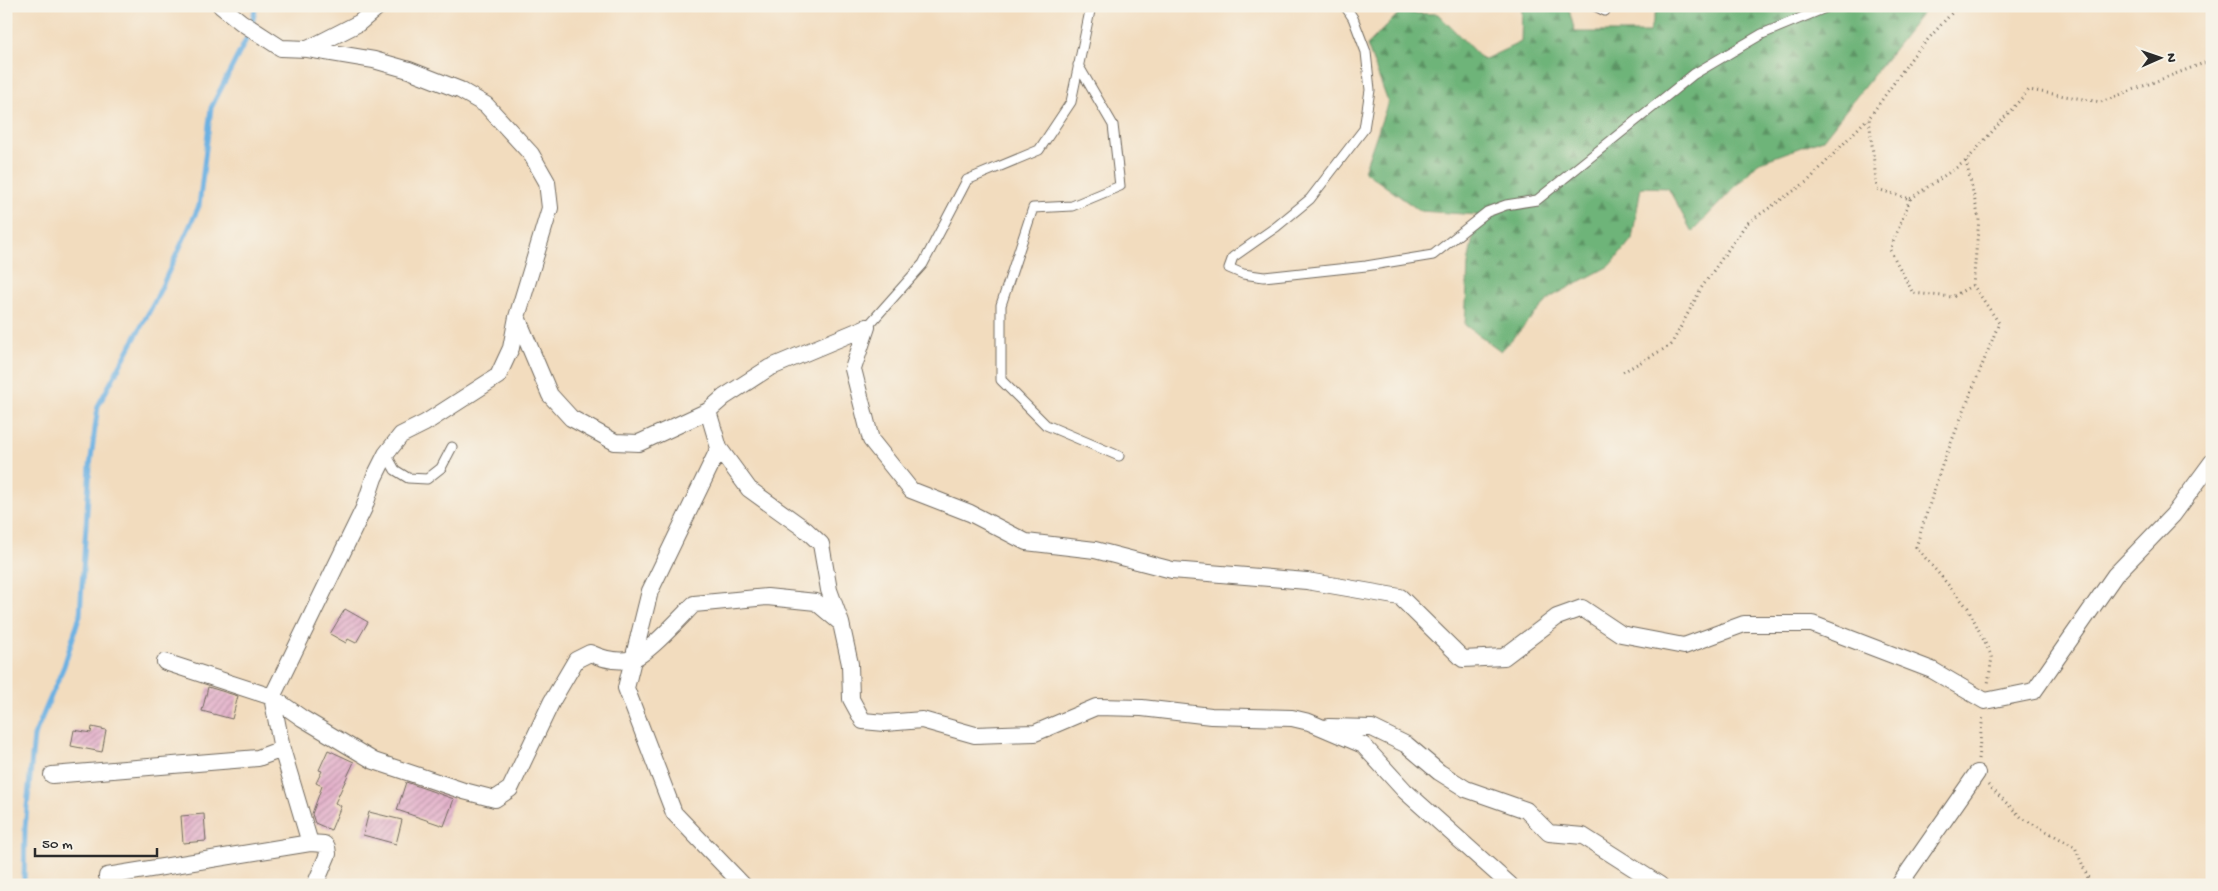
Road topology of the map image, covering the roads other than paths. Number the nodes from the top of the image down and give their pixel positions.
1 (221, 6) edge
2 (379, 6) edge
3 (1091, 6) edge
4 (1345, 6) edge
5 (1596, 6) edge
6 (1830, 6) edge
7 (1605, 11) dead end
8 (308, 50) junction
9 (1078, 65) junction
10 (518, 317) junction
11 (867, 327) junction
12 (708, 411) junction
13 (452, 446) dead end
14 (719, 448) junction
15 (386, 454) junction
16 (1119, 456) dead end
17 (2212, 462) edge
18 (841, 623) junction
19 (633, 659) junction
20 (165, 662) dead end
21 (272, 698) junction
22 (1323, 727) junction
23 (282, 748) junction
24 (1976, 773) road end
25 (52, 775) dead end
26 (310, 843) junction
27 (107, 876) dead end
28 (315, 885) edge
29 (743, 885) edge
30 (1510, 885) edge
31 (1660, 885) edge
32 (1899, 885) edge

1 - 8 street
2 - 8 street
3 - 9 lane
4 - 6 lane
5 - 7 lane
8 - 10 street
9 - 11 lane
9 - 16 lane
10 - 12 street
10 - 15 street
11 - 12 street
11 - 17 street
12 - 14 street
13 - 15 lane
14 - 18 street
14 - 19 street
15 - 21 street
18 - 19 street
18 - 22 street
19 - 21 street
19 - 29 street
20 - 21 street
21 - 23 street
22 - 30 street
22 - 31 street
23 - 25 street
23 - 26 street
24 - 32 street
26 - 27 street
26 - 28 street

